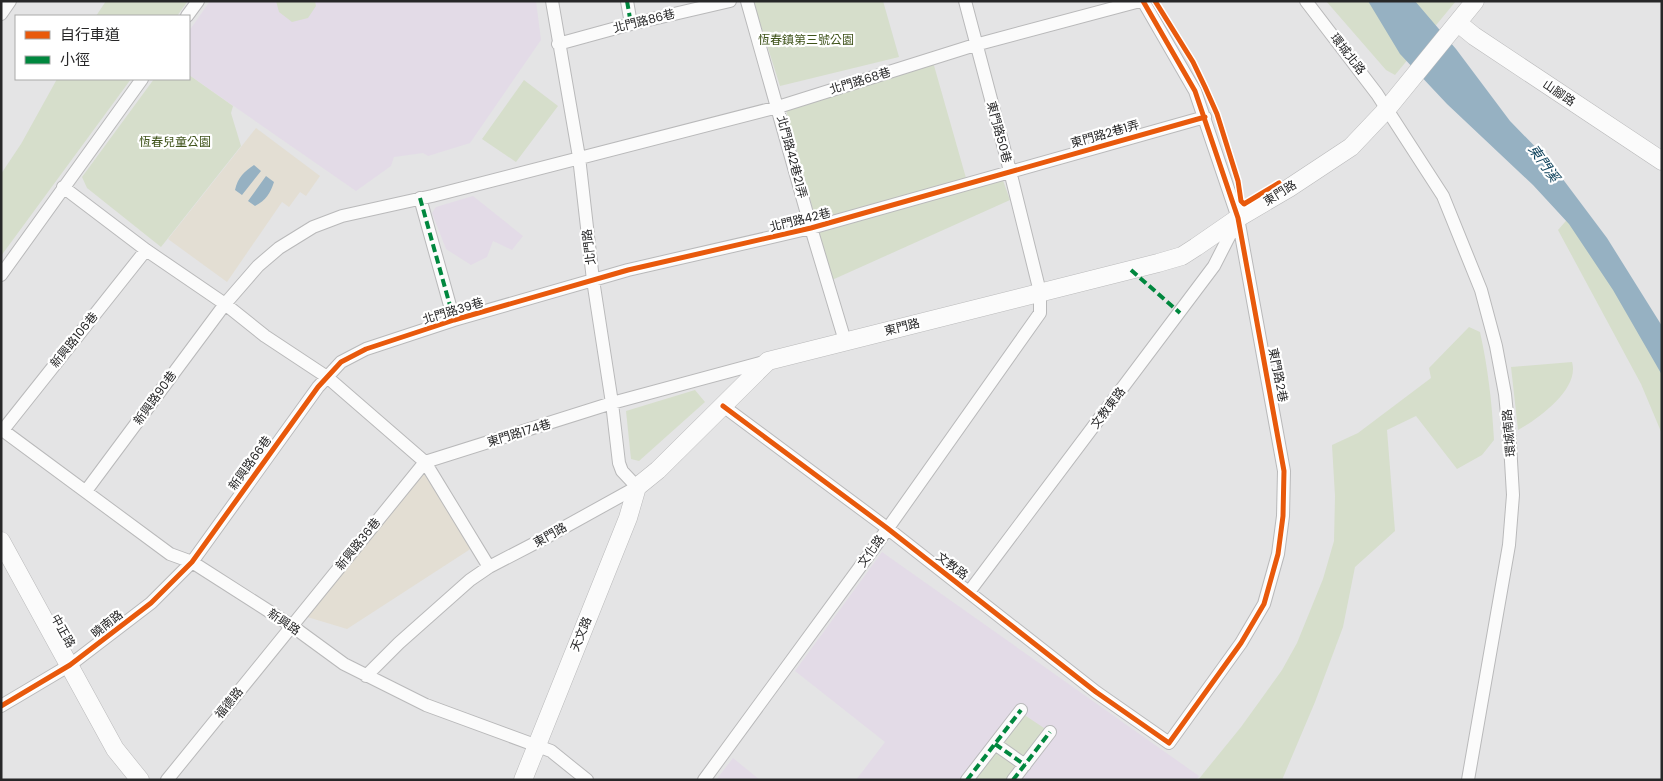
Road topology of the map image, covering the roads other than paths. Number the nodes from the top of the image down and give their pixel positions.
1 (10, 1) edge
2 (198, 1) edge
3 (552, 1) edge
4 (627, 1) edge
5 (730, 1) edge
6 (747, 1) edge
7 (965, 1) edge
8 (1142, 1) edge
9 (1306, 1) edge
10 (1475, 1) edge
11 (1, 14) edge
12 (188, 15) edge
13 (631, 24) junction
14 (1454, 27) junction
15 (558, 44) junction
16 (976, 45) junction
17 (141, 80) edge
18 (778, 107) junction
19 (1387, 109) junction
20 (1205, 117) junction
21 (579, 157) junction
22 (1662, 161) edge
23 (1010, 171) junction
24 (63, 187) junction
25 (420, 198) junction
26 (1238, 218) junction
27 (811, 228) junction
28 (146, 250) junction
29 (1, 275) edge
30 (593, 280) junction
31 (1040, 292) junction
32 (225, 304) junction
33 (454, 320) junction
34 (845, 341) junction
35 (768, 361) junction
36 (327, 377) junction
37 (612, 403) junction
38 (723, 406) junction
39 (2, 430) edge
40 (425, 462) junction
41 (637, 487) junction
42 (86, 491) junction
43 (887, 528) junction
44 (1, 541) edge
45 (192, 562) junction
46 (489, 567) junction
47 (969, 592) junction
48 (292, 626) junction
49 (70, 665) junction
50 (366, 676) junction
51 (1, 706) edge
52 (1021, 710) dead end
53 (1050, 732) dead end
54 (1169, 743) joint
55 (995, 744) junction
56 (536, 747) junction
57 (1025, 765) junction
58 (140, 780) edge
59 (167, 780) edge
60 (523, 780) edge
61 (587, 780) edge
62 (704, 780) edge
63 (967, 780) edge
64 (1013, 780) edge
65 (1468, 780) edge

1 - 11 street
2 - 12 street
3 - 15 street, 北門路
4 - 13 street
5 - 13 street, 北門路86巷
6 - 18 street, 北門路42巷21弄
7 - 16 street, 東門路50巷
8 - 16 street, 北門路68巷
8 - 20 street, 東門路2巷
9 - 19 street, 環城北路
10 - 14 main road, 東門路
13 - 15 street, 北門路86巷
14 - 19 main road, 東門路
14 - 22 main road, 山腳路
15 - 21 street, 北門路
16 - 18 street, 北門路68巷
16 - 23 street, 東門路50巷
17 - 24 street
18 - 21 street, 北門路68巷
18 - 27 street, 北門路42巷21弄
19 - 26 main road, 東門路
19 - 65 street, 環城南路
20 - 23 street, 東門路2巷1弄
20 - 26 street, 東門路2巷
21 - 25 street
21 - 30 street, 北門路
23 - 27 street, 北門路42巷
23 - 31 street, 東門路50巷
24 - 28 street
24 - 29 street
25 - 32 street
25 - 33 street
26 - 31 main road, 東門路
26 - 47 street, 文教東路
26 - 54 street, 東門路2巷
27 - 30 street, 北門路42巷
27 - 34 street, 北門路42巷21弄
28 - 32 street
28 - 39 street, 新興路106巷
30 - 33 street, 北門路39巷
30 - 37 street, 北門路
31 - 34 main road, 東門路
31 - 43 street, 文化路
32 - 36 street
32 - 42 street, 新興路90巷
33 - 36 street, 北門路39巷
34 - 35 main road, 東門路
35 - 37 street, 東門路174巷
35 - 38 main road, 東門路
36 - 40 street
36 - 45 street, 新興路66巷
37 - 40 street, 東門路174巷
37 - 41 street, 北門路
38 - 41 main road, 東門路
38 - 43 street, 文教路
39 - 42 street, 新興路
40 - 46 street
40 - 48 street, 新興路36巷
41 - 46 street, 東門路
41 - 56 main road, 天文路
42 - 45 street, 新興路
43 - 47 street, 文教路
43 - 62 street, 文化路
44 - 49 main road, 中正路
45 - 48 street, 新興路
45 - 49 street, 曉南路
46 - 50 street, 東門路
47 - 54 street, 文教路
48 - 50 street, 新興路
48 - 59 street, 福德路
49 - 51 street, 曉南路
49 - 58 main road, 中正路
50 - 56 street, 新興路
52 - 55 street
53 - 57 street
55 - 57 street
55 - 63 street
56 - 60 main road, 天文路
56 - 61 street, 新興路
57 - 64 street

